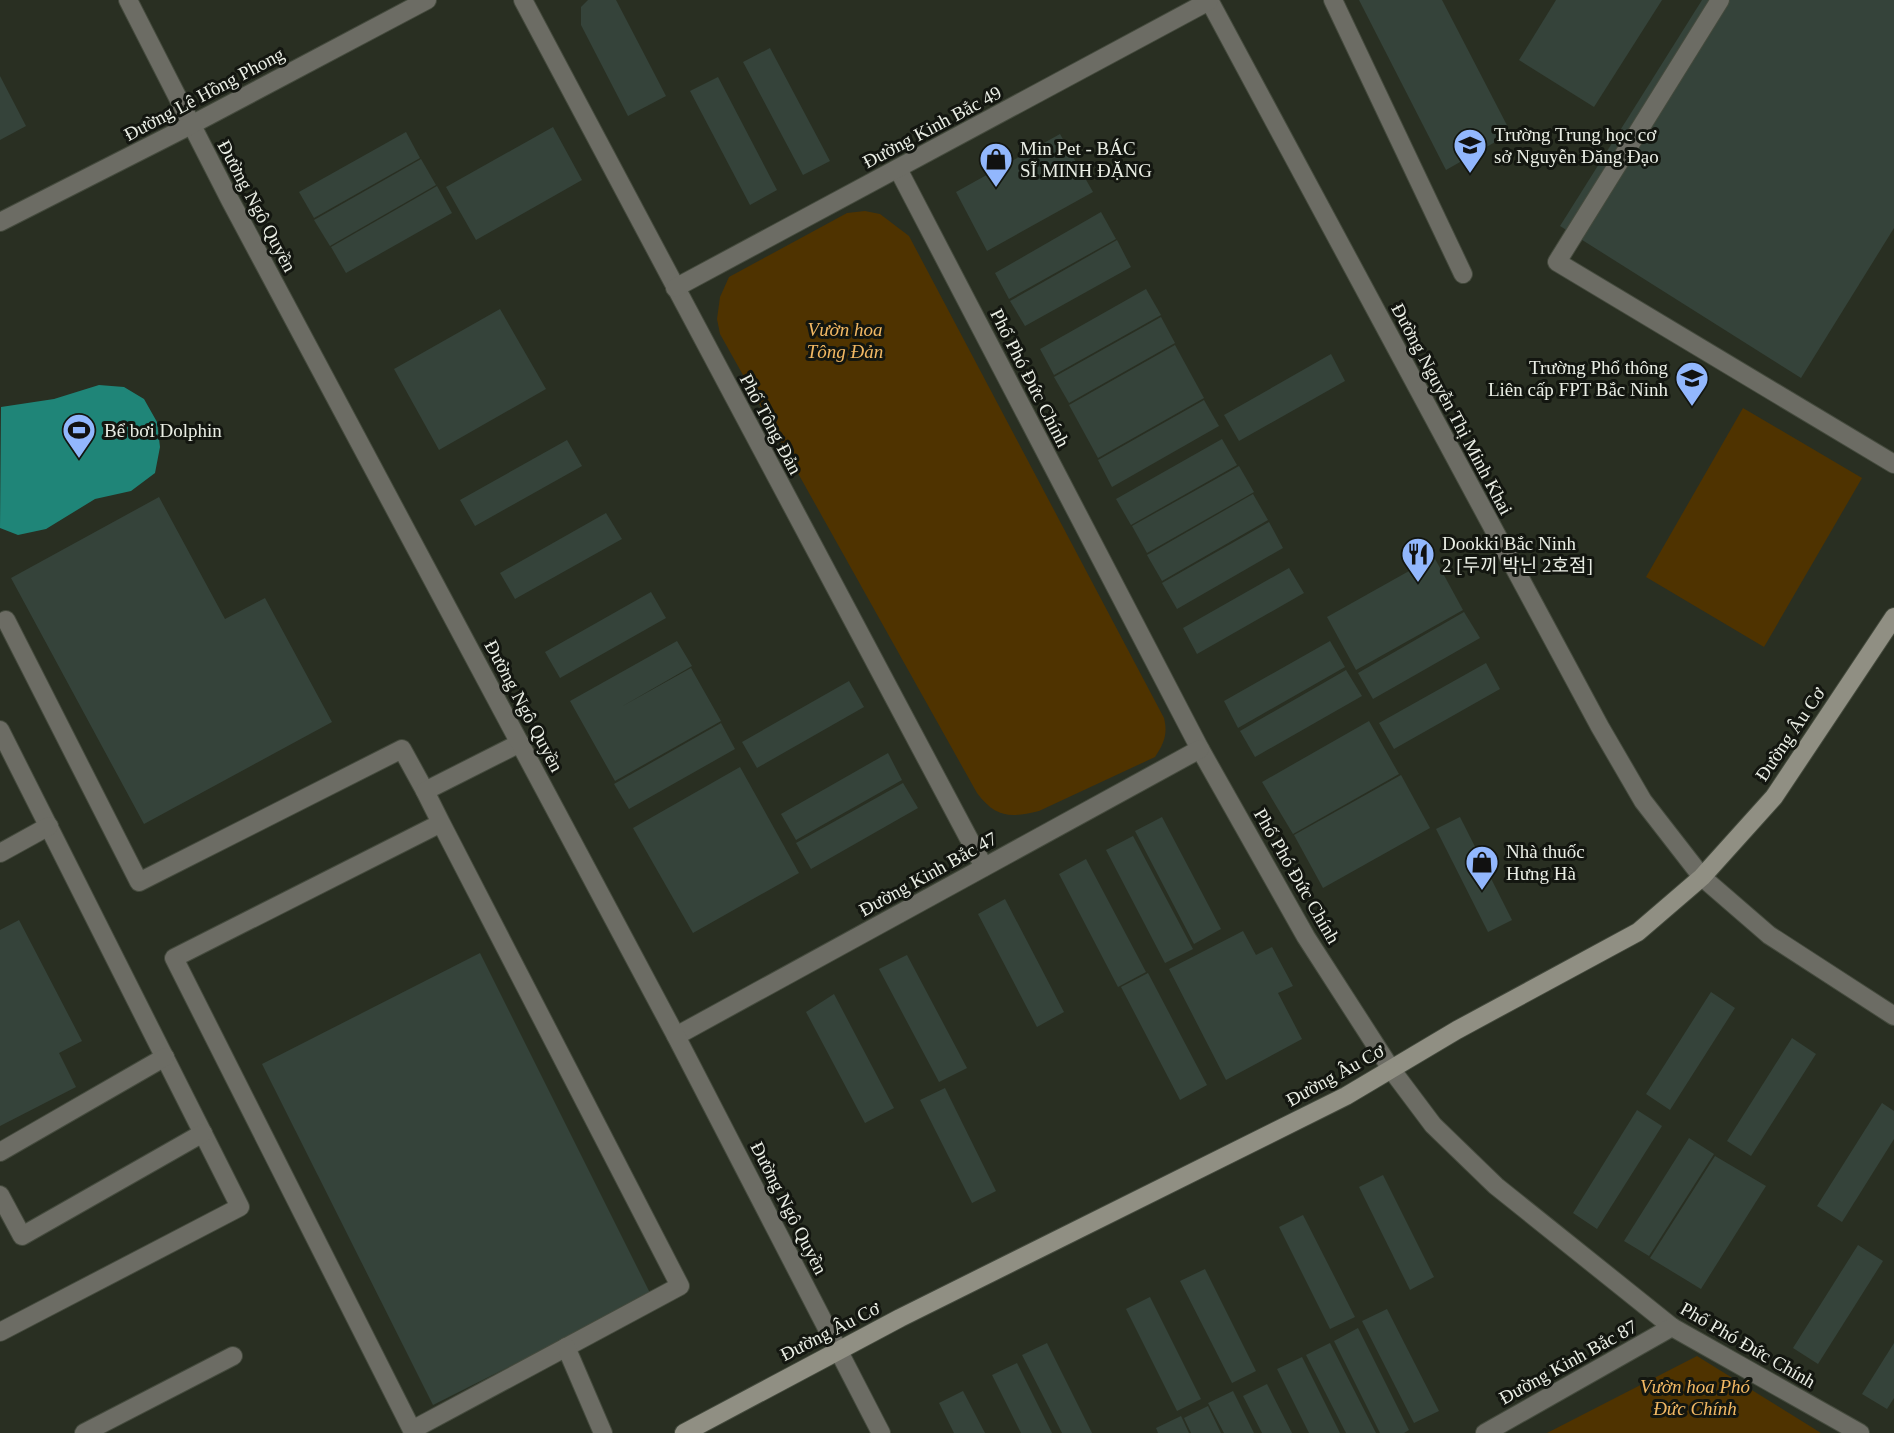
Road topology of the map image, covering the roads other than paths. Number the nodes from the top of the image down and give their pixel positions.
1 (128, 0) edge
2 (427, 0) edge
3 (523, 0) edge
4 (1209, 0) edge
5 (1333, 0) edge
6 (1720, 0) edge
7 (191, 125) junction
8 (898, 169) junction
9 (0, 222) edge
10 (1463, 274) dead end
11 (675, 289) junction
12 (1894, 464) edge
13 (1894, 617) edge
14 (6, 620) dead end
15 (0, 730) edge
16 (520, 743) junction
17 (1200, 748) junction
18 (5, 752) edge
19 (425, 791) junction
20 (441, 823) junction
21 (49, 826) junction
22 (0, 853) edge
23 (984, 867) junction
24 (1702, 877) junction
25 (1894, 1016) edge
26 (676, 1036) junction
27 (165, 1057) junction
28 (1391, 1069) junction
29 (203, 1133) junction
30 (0, 1152) edge
31 (0, 1195) edge
32 (1672, 1327) junction
33 (0, 1332) edge
34 (566, 1347) junction
35 (841, 1351) junction
36 (233, 1356) dead end
37 (84, 1433) edge
38 (604, 1433) edge
39 (684, 1433) edge
40 (881, 1433) edge
41 (1485, 1433) edge
42 (1860, 1433) edge

1 - 7 street, Đường Ngô Quyền
2 - 7 street, Đường Lê Hồng Phong
3 - 11 street, Phố Tông Đản
4 - 8 street, Đường Kinh Bắc 49
4 - 24 street, Đường Nguyễn Thị Minh Khai
5 - 10 street
6 - 12 street
7 - 9 street, Đường Lê Hồng Phong
7 - 16 street, Đường Ngô Quyền
8 - 11 street, Đường Kinh Bắc 49
8 - 17 street, Phố Phó Đức Chính
11 - 23 street, Phố Tông Đản
13 - 24 main road, Đường Âu Cơ
14 - 19 street
15 - 18 street
16 - 19 street
16 - 26 street, Đường Ngô Quyền
17 - 23 street, Đường Kinh Bắc 47
17 - 28 street, Phố Phó Đức Chính
18 - 21 street
19 - 20 street
20 - 34 street
20 - 34 street
21 - 22 street
21 - 27 street
23 - 26 street, Đường Kinh Bắc 47
24 - 25 street, Đường Nguyễn Thị Minh Khai
24 - 28 main road, Đường Âu Cơ
26 - 35 street, Đường Ngô Quyền
27 - 29 street
27 - 30 street
28 - 32 street, Phố Phó Đức Chính
28 - 35 main road, Đường Âu Cơ
29 - 31 street
29 - 33 street
32 - 41 street, Đường Kinh Bắc 87
32 - 42 street, Phố Phó Đức Chính
34 - 38 street
35 - 39 main road, Đường Âu Cơ
35 - 40 street, Đường Ngô Quyền
36 - 37 street

